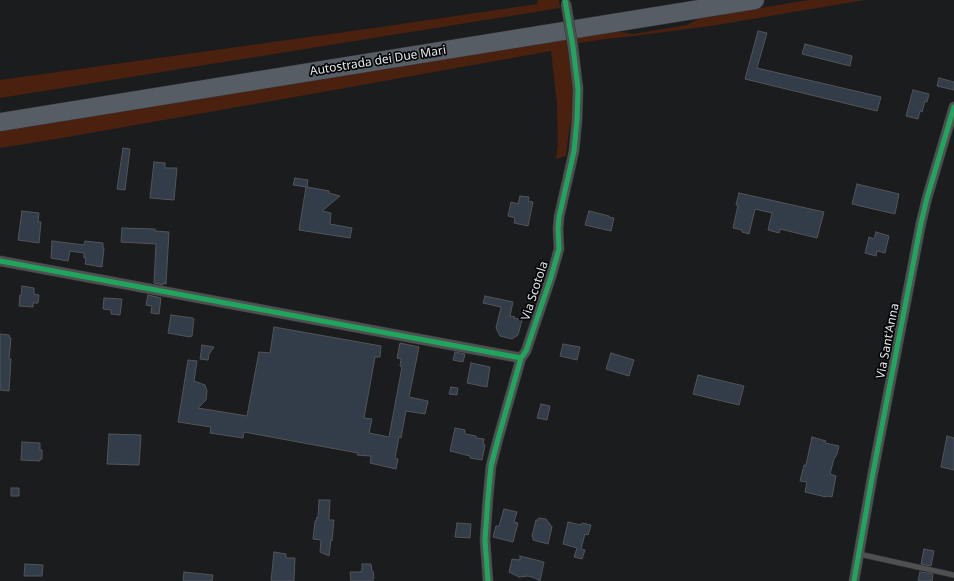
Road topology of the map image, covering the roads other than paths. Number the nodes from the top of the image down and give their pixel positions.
1 (679, 0) edge
2 (755, 0) edge
3 (566, 2) edge
4 (954, 107) edge
5 (0, 109) edge
6 (0, 122) edge
7 (0, 261) edge
8 (521, 358) junction
9 (858, 554) junction
10 (954, 576) edge
11 (488, 581) edge
12 (854, 581) edge

1 - 5 highway, Autostrada dei Due Mari
2 - 6 highway, Autostrada dei Due Mari
3 - 8 street, Via Scotola, bridge
4 - 9 street, Via Sant'Anna
7 - 8 street
8 - 11 street, Via Scotola
9 - 10 lane
9 - 12 street, Via Sant'Anna

